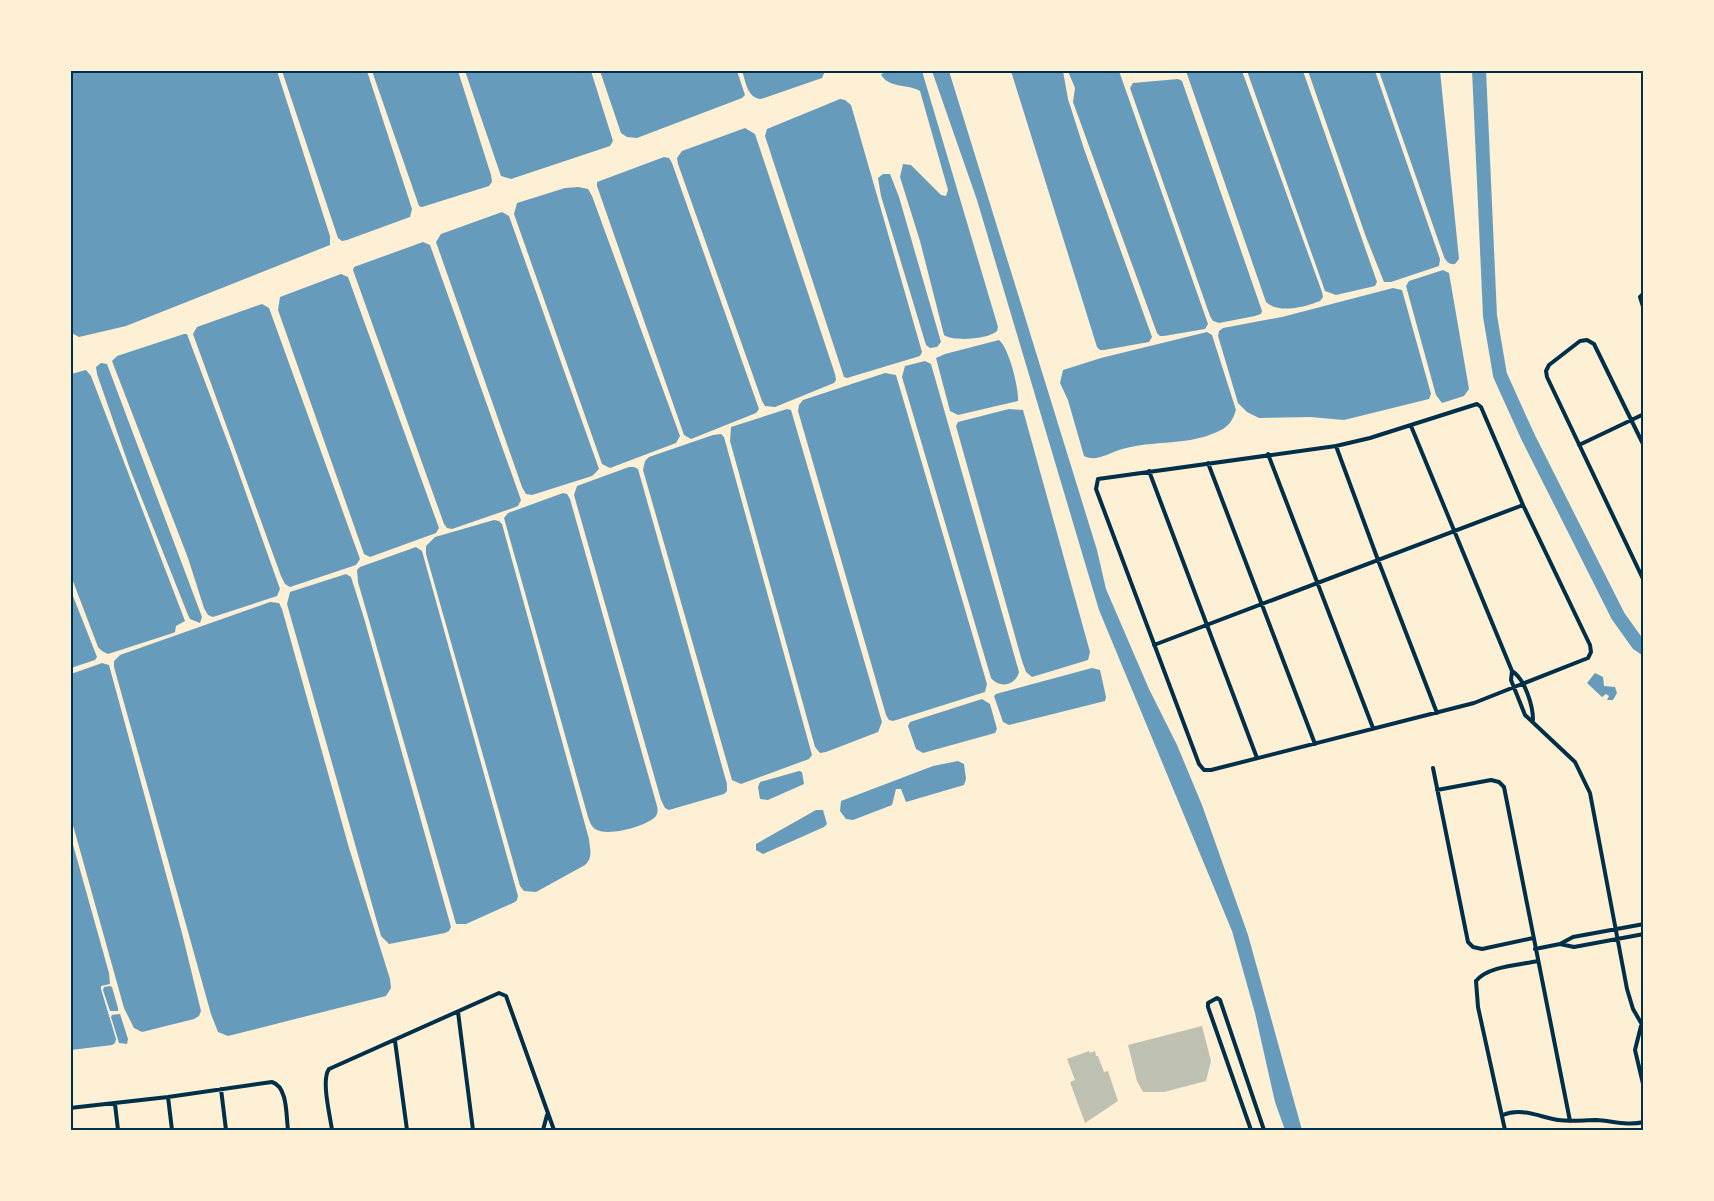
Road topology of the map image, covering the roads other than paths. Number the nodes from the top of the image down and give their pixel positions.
1 (1644, 292) edge
2 (1644, 310) edge
3 (1644, 414) edge
4 (1631, 420) junction
5 (1411, 426) junction
6 (1579, 445) junction
7 (1336, 446) junction
8 (1644, 446) edge
9 (1269, 454) junction
10 (1208, 463) junction
11 (1149, 471) junction
12 (1522, 505) junction
13 (1454, 531) junction
14 (1378, 560) junction
15 (1644, 580) edge
16 (1319, 582) junction
17 (1262, 604) junction
18 (1207, 625) junction
19 (1154, 645) junction
20 (1512, 671) junction
21 (1522, 684) junction
22 (1513, 687) junction
23 (1437, 713) junction
24 (1533, 720) junction
25 (1373, 729) junction
26 (1315, 744) junction
27 (1257, 758) junction
28 (1433, 768) dead end
29 (1437, 790) junction
30 (1644, 924) edge
31 (1616, 929) junction
32 (1644, 934) edge
33 (1533, 938) junction
34 (1618, 939) junction
35 (1560, 944) junction
36 (1536, 949) junction
37 (1538, 961) junction
38 (458, 1012) junction
39 (1642, 1026) edge
40 (395, 1041) junction
41 (1644, 1088) edge
42 (221, 1089) junction
43 (168, 1097) junction
44 (115, 1104) junction
45 (70, 1108) edge
46 (548, 1115) junction
47 (1503, 1115) junction
48 (1570, 1121) junction
49 (1644, 1122) edge
50 (118, 1131) edge
51 (172, 1131) edge
52 (226, 1131) edge
53 (288, 1131) edge
54 (332, 1131) edge
55 (406, 1131) edge
56 (473, 1131) edge
57 (543, 1131) edge
58 (554, 1131) edge
59 (1251, 1131) edge
60 (1264, 1131) edge
61 (1505, 1131) edge

1 - 2 street
3 - 4 street
4 - 6 street
4 - 6 street
4 - 8 street
5 - 7 street
5 - 12 street
5 - 13 street
6 - 15 street
7 - 9 street
7 - 14 street
9 - 10 street
9 - 16 street
10 - 11 street
10 - 17 street
11 - 18 street
11 - 19 street
12 - 13 street
12 - 21 street
13 - 14 street
13 - 20 street
14 - 16 street
14 - 23 street
16 - 17 street
16 - 25 street
17 - 18 street
17 - 26 street
18 - 19 street
18 - 27 street
19 - 27 street
20 - 21 street
20 - 22 street
21 - 22 street
21 - 24 street
22 - 23 street
22 - 24 street
23 - 25 street
24 - 31 street
25 - 26 street
26 - 27 street
28 - 29 street
29 - 33 street
29 - 33 street
30 - 31 street
31 - 34 street
31 - 35 street
32 - 34 street
33 - 36 street
34 - 35 street
34 - 39 street
35 - 36 street
36 - 37 street
37 - 47 street
37 - 48 street
38 - 40 street
38 - 46 street
38 - 56 street
39 - 41 street
40 - 54 street
40 - 55 street
42 - 43 street
42 - 52 street
42 - 53 street
43 - 44 street
43 - 51 street
44 - 45 street
44 - 50 street
46 - 57 street
46 - 58 street
47 - 48 street
47 - 61 street
48 - 49 street
59 - 60 street

